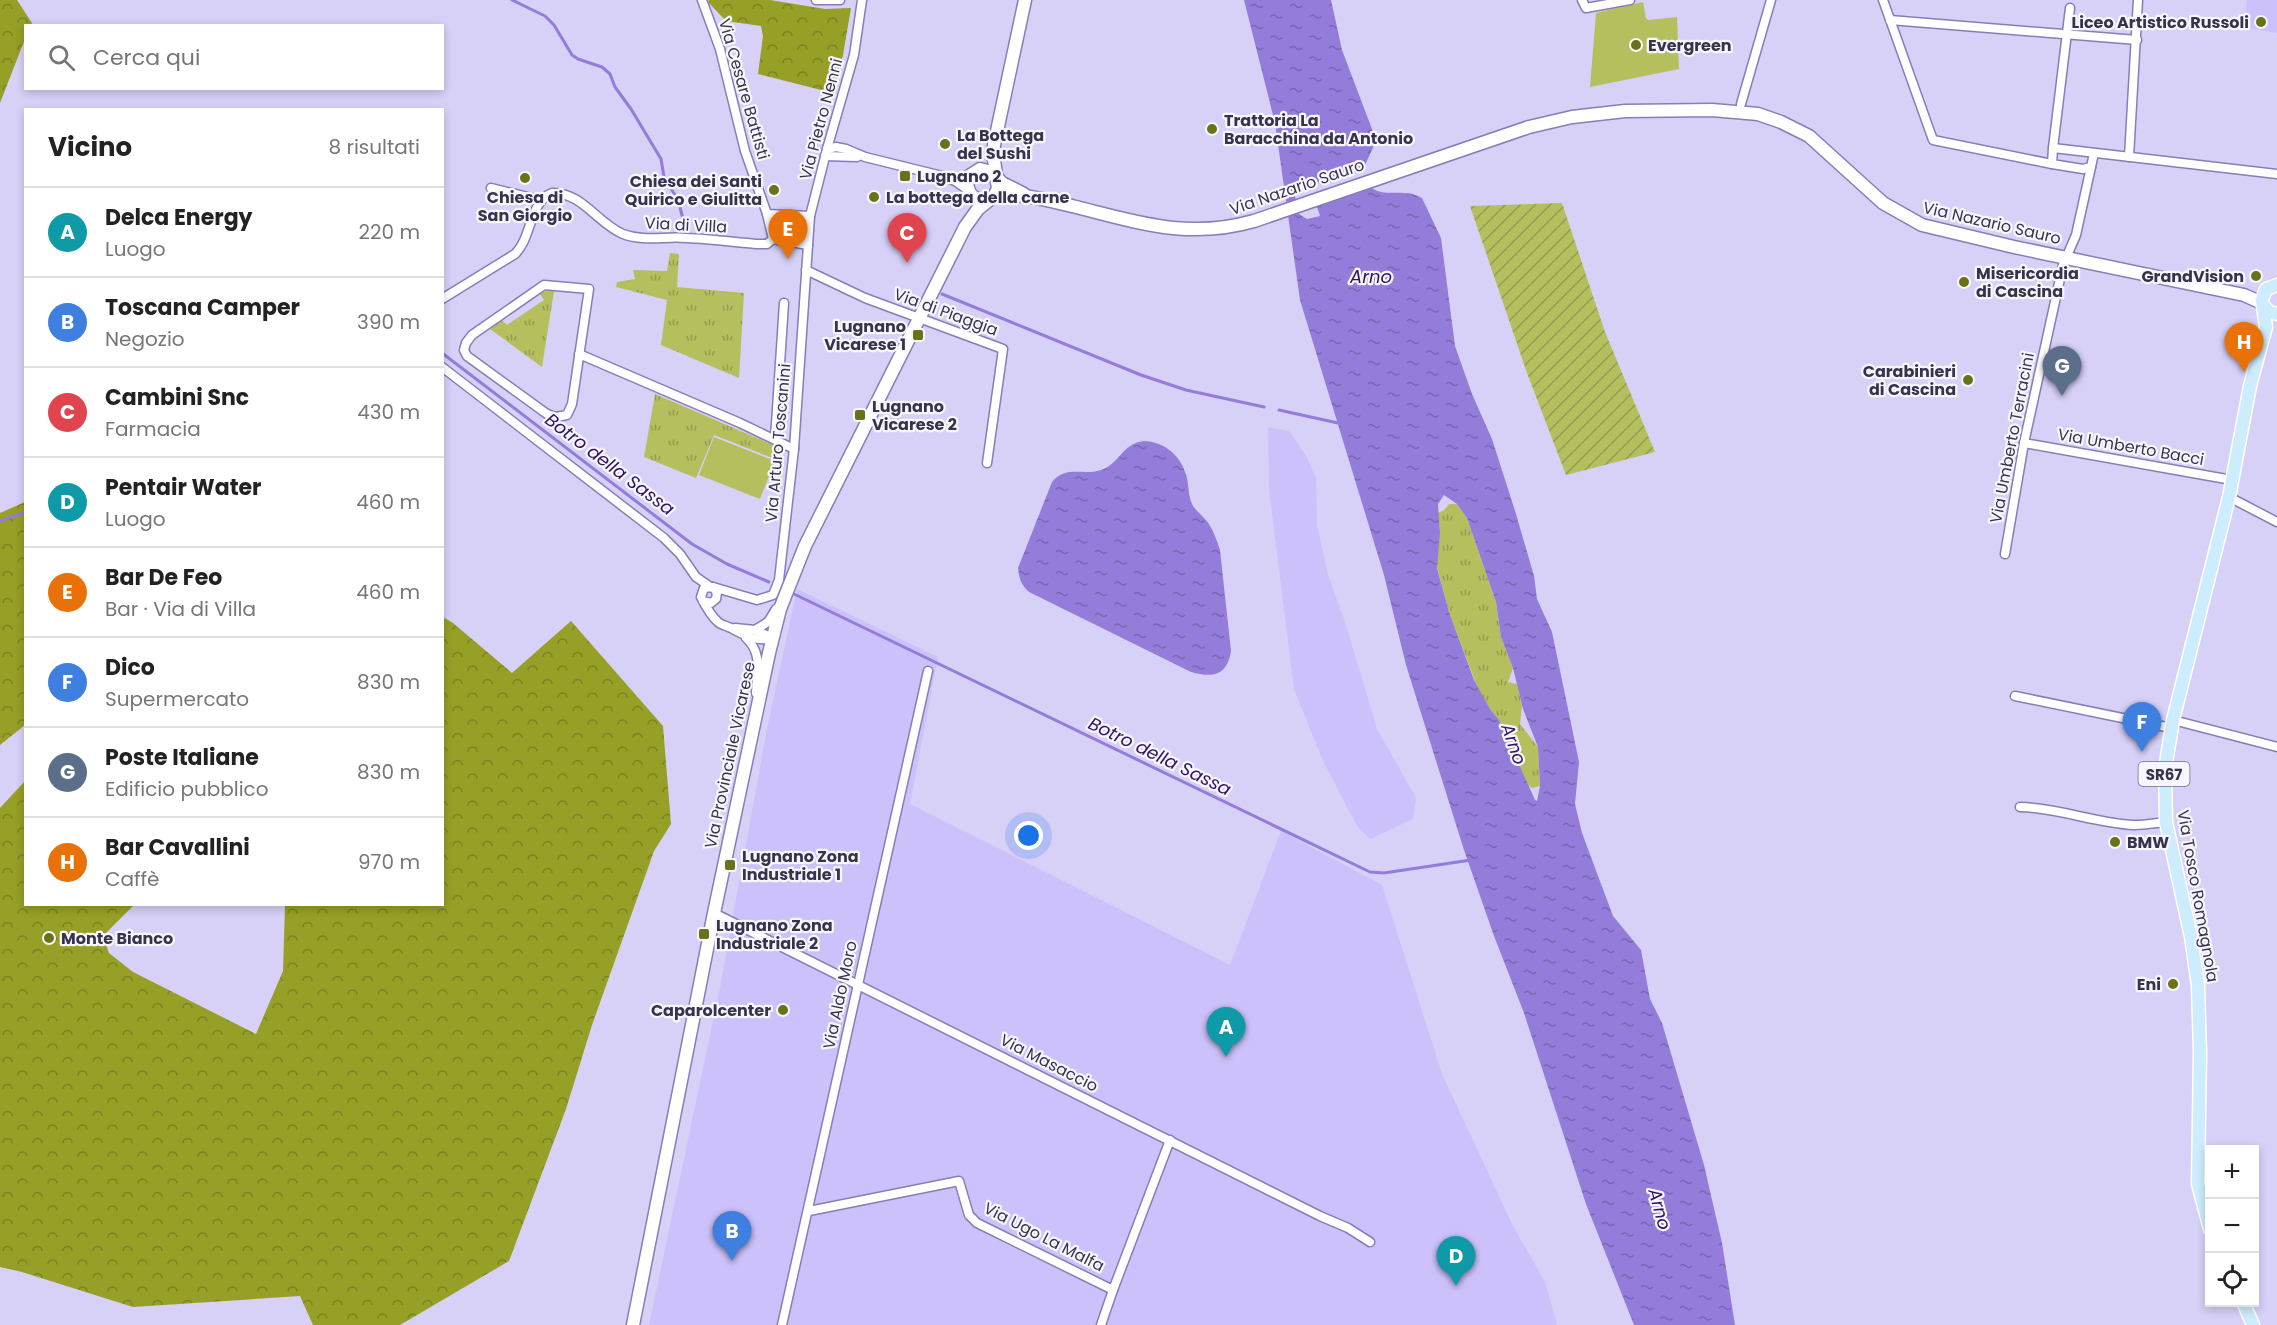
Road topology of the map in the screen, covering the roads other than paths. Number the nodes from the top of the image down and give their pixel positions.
1 (702, 0) edge
2 (816, 0) edge
3 (840, 0) edge
4 (1025, 0) edge
5 (1582, 0) edge
6 (1630, 0) edge
7 (1771, 0) edge
8 (1883, 0) edge
9 (2138, 0) edge
10 (860, 1) edge
11 (2070, 8) dead end
12 (1890, 20) junction
13 (2067, 35) junction
14 (2137, 40) junction
15 (1741, 104) dead end
16 (831, 131) junction
17 (994, 145) junction
18 (2053, 148) junction
19 (846, 149) junction
20 (826, 152) junction
21 (2094, 153) junction
22 (865, 157) junction
23 (2129, 157) junction
24 (2052, 164) junction
25 (2091, 166) junction
26 (976, 171) junction
27 (2277, 174) edge
28 (942, 176) junction
29 (997, 178) junction
30 (491, 188) dead end
31 (969, 192) junction
32 (1030, 197) junction
33 (990, 198) junction
34 (540, 200) junction
35 (767, 214) junction
36 (810, 216) junction
37 (965, 227) junction
38 (773, 239) junction
39 (808, 245) junction
40 (2065, 257) junction
41 (806, 270) junction
42 (2273, 285) edge
43 (2244, 295) junction
44 (444, 298) edge
45 (784, 303) dead end
46 (2263, 304) junction
47 (2277, 315) edge
48 (920, 319) junction
49 (2266, 327) junction
50 (579, 354) junction
51 (444, 369) edge
52 (775, 439) junction
53 (2024, 443) junction
54 (794, 449) junction
55 (987, 463) dead end
56 (2232, 480) junction
57 (2229, 497) junction
58 (2277, 522) edge
59 (2005, 554) dead end
60 (696, 577) junction
61 (791, 579) junction
62 (711, 587) junction
63 (728, 593) junction
64 (702, 597) junction
65 (715, 600) junction
66 (713, 615) junction
67 (728, 627) junction
68 (755, 630) junction
69 (744, 636) junction
70 (773, 638) junction
71 (928, 671) dead end
72 (2015, 696) dead end
73 (756, 711) junction
74 (2172, 724) junction
75 (2277, 747) edge
76 (2020, 807) dead end
77 (2166, 822) junction
78 (714, 913) junction
79 (857, 984) junction
80 (1170, 1140) junction
81 (809, 1210) junction
82 (2205, 1212) edge
83 (1370, 1242) dead end
84 (1113, 1290) junction
85 (2245, 1307) edge
86 (633, 1325) edge
87 (782, 1325) edge
88 (1101, 1325) edge
89 (2253, 1325) edge

1 - 35 street, Via Cesare Battisti
2 - 3 street
4 - 17 main road
5 - 6 street
7 - 15 street
8 - 12 street
9 - 14 street
10 - 16 street, Via Pietro Nenni
11 - 13 street
12 - 13 street
12 - 24 street
13 - 14 street
13 - 18 street
14 - 23 street
16 - 19 street
16 - 20 street, Via Pietro Nenni
17 - 26 main road
17 - 29 main road
18 - 21 street
18 - 24 street
19 - 20 street
19 - 22 street
20 - 22 street
20 - 36 street, Via Pietro Nenni
21 - 23 street
21 - 25 street
22 - 28 street
23 - 27 street
24 - 25 street
25 - 40 street
26 - 28 street
26 - 29 main road
26 - 31 main road
28 - 31 street
29 - 32 main road, Via Nazario Sauro
29 - 33 main road
30 - 34 street
31 - 33 main road
31 - 37 main road, Via Provinciale Vicarese
32 - 33 main road, Via Nazario Sauro
32 - 40 main road, Via Nazario Sauro
33 - 37 main road, Via Provinciale Vicarese
34 - 38 street, Via di Villa
34 - 44 street
35 - 36 street
35 - 38 street, Via Cesare Battisti
36 - 39 street, Via Pietro Nenni
37 - 48 main road, Via Provinciale Vicarese
38 - 39 street, Via di Villa
39 - 41 street, Via Arturo Toscanini
40 - 43 main road, Via Nazario Sauro
40 - 53 street, Via Umberto Terracini
41 - 48 street, Via di Piaggia
41 - 54 street, Via Arturo Toscanini
42 - 43 main road, Via Nazario Sauro
42 - 46 main road, Via Tosco Romagnola
43 - 46 main road, Via Nazario Sauro
45 - 52 street
46 - 47 main road, Via Tosco Romagnola
46 - 49 main road, Via Tosco Romagnola
47 - 49 main road, Via Tosco Romagnola / SR67
48 - 55 street, Via di Piaggia
48 - 61 main road, Via Provinciale Vicarese
49 - 56 main road, Via Tosco Romagnola / SR67
50 - 50 street
50 - 52 street
51 - 60 street
52 - 54 street
53 - 56 street, Via Umberto Bacci
53 - 59 street, Via Umberto Terracini
54 - 63 street, Via Arturo Toscanini
56 - 57 main road, Via Tosco Romagnola / SR67
57 - 58 street
57 - 74 main road, Via Tosco Romagnola / SR67
60 - 62 street
60 - 64 street
61 - 68 street
61 - 70 main road, Via Provinciale Vicarese
62 - 63 street
62 - 64 street
62 - 65 street
63 - 65 street
64 - 65 street
64 - 66 street
65 - 66 street
66 - 67 street
67 - 68 street
67 - 69 street
68 - 70 street
69 - 70 street
69 - 73 street
70 - 73 main road, Via Provinciale Vicarese
71 - 79 street, Via Aldo Moro
72 - 74 street
73 - 78 main road, Via Provinciale Vicarese
74 - 75 street
74 - 77 main road, Via Tosco Romagnola / SR67
76 - 77 street
77 - 82 main road, Via Tosco Romagnola / SR67
78 - 79 street, Via Masaccio
78 - 86 main road, Via Provinciale Vicarese
79 - 80 street, Via Masaccio
79 - 81 street, Via Aldo Moro
80 - 83 street, Via Masaccio
80 - 84 street, Via Ugo La Malfa
81 - 84 street, Via Ugo La Malfa
81 - 87 street, Via Aldo Moro
84 - 88 street, Via Ugo La Malfa
85 - 89 main road

